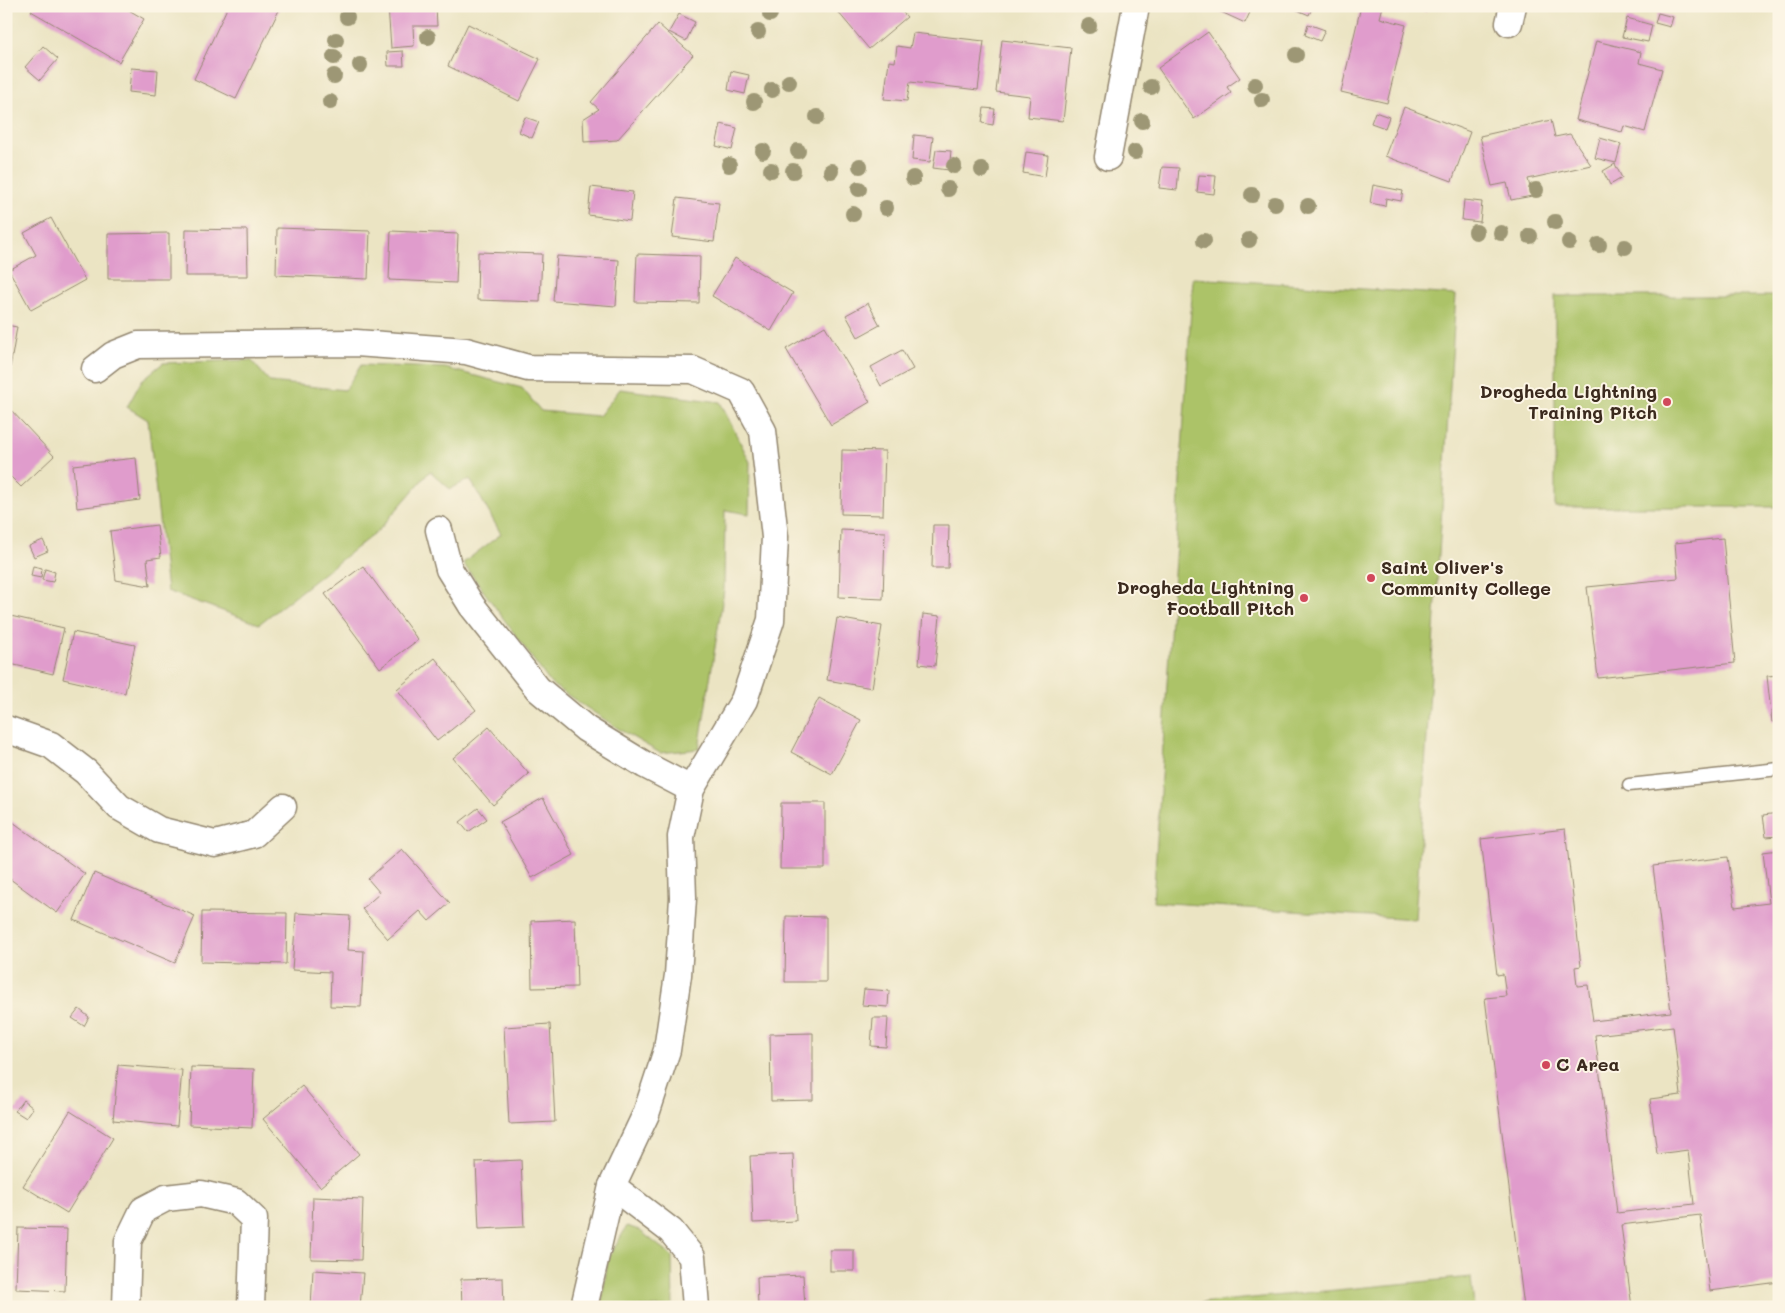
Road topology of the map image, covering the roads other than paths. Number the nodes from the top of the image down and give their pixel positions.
1 (1136, 6) edge
2 (1108, 157) dead end
3 (95, 369) dead end
4 (439, 530) dead end
5 (6, 729) edge
6 (1779, 769) edge
7 (1630, 785) dead end
8 (691, 789) junction
9 (283, 807) dead end
10 (612, 1186) junction
11 (126, 1307) edge
12 (251, 1307) edge
13 (584, 1307) edge
14 (696, 1307) edge

1 - 2 street
3 - 8 street
4 - 8 street
5 - 9 street
6 - 7 lane
8 - 10 street
10 - 13 street
10 - 14 street
11 - 12 street

